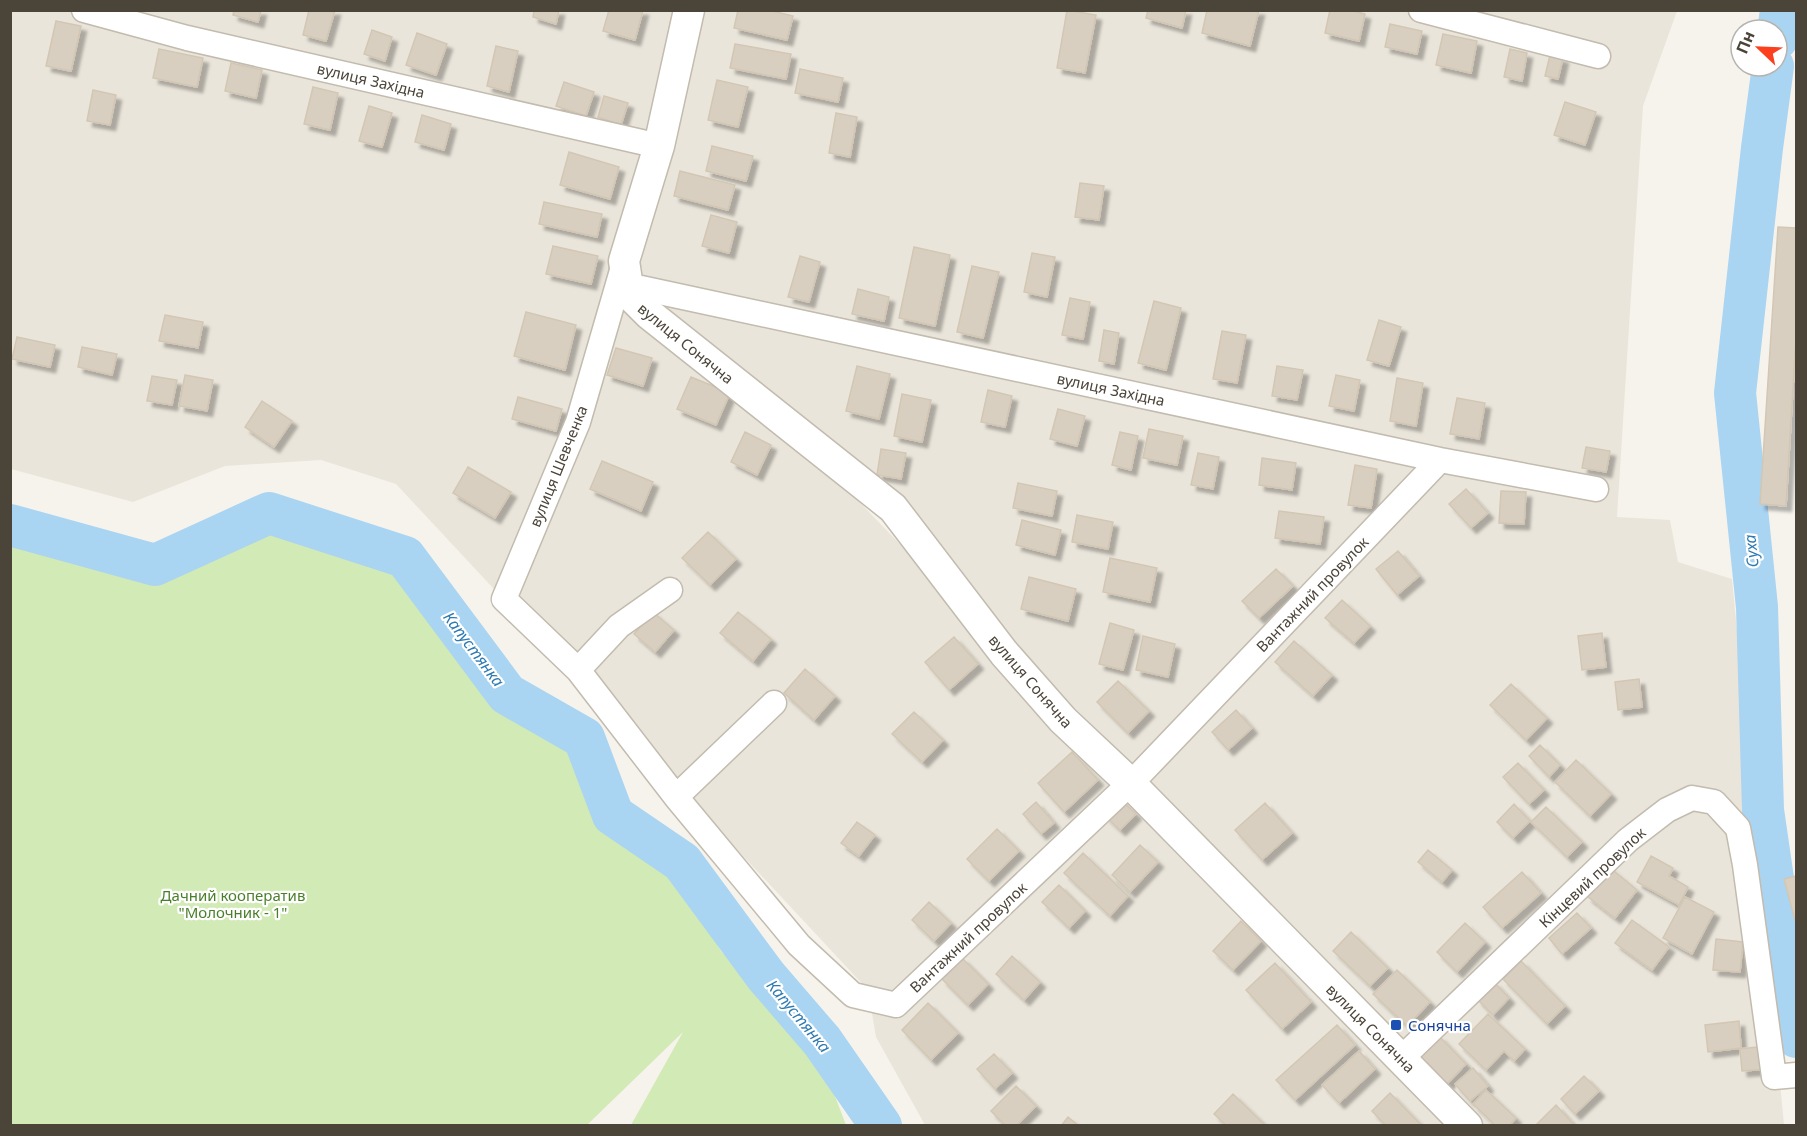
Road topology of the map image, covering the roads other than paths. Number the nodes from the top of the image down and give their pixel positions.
1 (84, 10) edge
2 (689, 10) edge
3 (1421, 10) edge
4 (1598, 56) dead end
5 (658, 146) junction
6 (628, 247) junction
7 (628, 294) junction
8 (1440, 460) junction
9 (1596, 489) dead end
10 (670, 590) dead end
11 (504, 599) joint
12 (578, 670) junction
13 (774, 703) dead end
14 (1128, 781) junction
15 (676, 797) junction
16 (1403, 1060) junction
17 (1792, 1075) edge
18 (1467, 1125) edge

1 - 5 street, вулиця Західна
2 - 5 street, вулиця Шевченка
3 - 4 street
5 - 6 street, вулиця Шевченка
6 - 7 street, вулиця Сонячна
6 - 11 street, вулиця Шевченка
7 - 8 street, вулиця Західна
7 - 14 street, вулиця Сонячна
8 - 9 street, вулиця Західна
8 - 14 street, Вантажний провулок
10 - 12 street
11 - 12 street, Вантажний провулок
12 - 15 street, Вантажний провулок
13 - 15 street
14 - 15 street, Вантажний провулок
14 - 16 street, вулиця Сонячна
16 - 17 street, Кінцевий провулок
16 - 18 street, вулиця Сонячна

